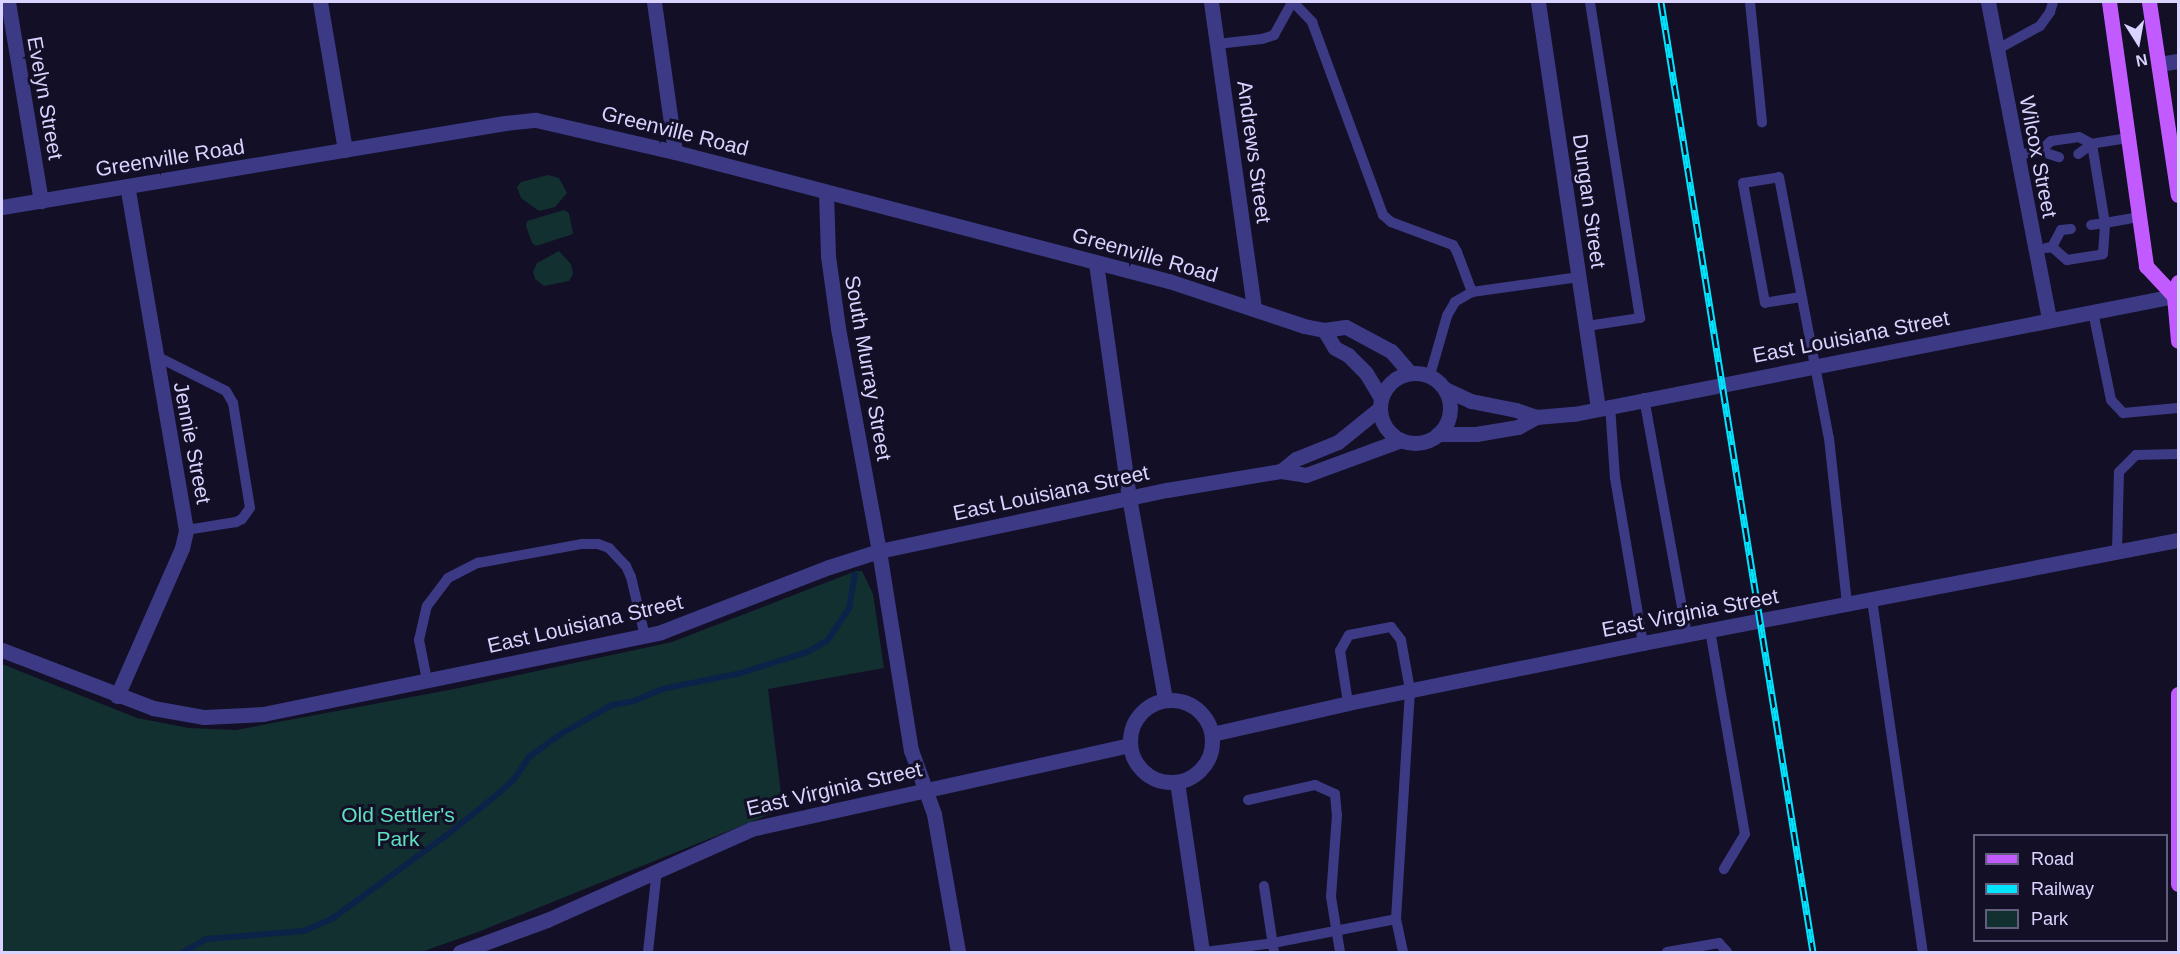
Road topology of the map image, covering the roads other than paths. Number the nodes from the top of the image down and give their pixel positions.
1 (8, 2) edge
2 (320, 2) edge
3 (654, 2) edge
4 (1211, 2) edge
5 (1292, 2) edge
6 (1538, 2) edge
7 (1590, 2) edge
8 (1750, 2) edge
9 (1988, 2) edge
10 (2053, 2) edge
11 (2109, 2) edge
12 (2149, 2) edge
13 (1217, 44) junction
14 (1996, 50) junction
15 (2178, 61) edge
16 (2159, 64) junction
17 (1762, 122) dead end
18 (2128, 138) junction
19 (2092, 144) junction
20 (345, 150) junction
21 (2040, 151) junction
22 (675, 152) junction
23 (2078, 154) dead end
24 (2017, 155) junction
25 (2059, 157) dead end
26 (127, 186) junction
27 (826, 192) junction
28 (2178, 195) edge
29 (42, 201) junction
30 (2, 207) edge
31 (2139, 217) junction
32 (2105, 223) junction
33 (2091, 225) dead end
34 (2071, 229) dead end
35 (2052, 247) junction
36 (2036, 250) junction
37 (1096, 263) junction
38 (1579, 277) junction
39 (2176, 289) edge
40 (1472, 292) junction
41 (1801, 297) junction
42 (1254, 309) junction
43 (2093, 312) junction
44 (2049, 320) junction
45 (1587, 326) junction
46 (1324, 330) junction
47 (2178, 341) edge
48 (154, 355) junction
49 (1813, 365) junction
50 (1410, 373) junction
51 (1430, 375) junction
52 (1445, 389) junction
53 (1644, 398) junction
54 (1381, 403) junction
55 (1604, 406) junction
56 (2178, 408) edge
57 (1536, 417) junction
58 (1438, 434) junction
59 (1401, 440) junction
60 (2178, 454) edge
61 (1281, 471) junction
62 (1129, 497) junction
63 (186, 530) junction
64 (2178, 540) edge
65 (879, 551) junction
66 (2117, 552) junction
67 (1872, 600) junction
68 (1847, 604) junction
69 (1710, 630) junction
70 (1687, 635) junction
71 (645, 636) junction
72 (1642, 643) junction
73 (2, 650) edge
74 (427, 680) junction
75 (1410, 690) junction
76 (2178, 694) edge
77 (117, 696) junction
78 (1165, 700) junction
79 (1348, 703) junction
80 (1212, 734) junction
81 (1130, 745) junction
82 (2178, 760) edge
83 (1177, 782) junction
84 (926, 789) junction
85 (1248, 801) dead end
86 (657, 869) junction
87 (1724, 869) dead end
88 (2178, 884) edge
89 (1264, 886) dead end
90 (1396, 919) junction
91 (1335, 931) junction
92 (1274, 948) edge
93 (460, 952) edge
94 (648, 952) edge
95 (958, 952) edge
96 (1203, 952) edge
97 (1340, 952) edge
98 (1403, 952) edge
99 (1667, 952) edge
100 (1726, 952) edge
101 (1923, 952) edge

1 - 29 street, Evelyn Street
2 - 20 street
3 - 22 street
4 - 13 street, Andrews Street
5 - 13 lane
5 - 40 lane
6 - 38 street, Dungan Street
7 - 45 lane
8 - 17 lane
9 - 14 street, Wilcox Street
10 - 14 lane
11 - 18 main road
12 - 16 main road
13 - 42 street, Andrews Street
14 - 24 street, Wilcox Street
15 - 16 street
16 - 28 main road
18 - 19 lane
18 - 31 main road
19 - 21 lane
19 - 23 lane
19 - 32 lane
20 - 22 street, Greenville Road
20 - 26 street, Greenville Road
21 - 24 lane
21 - 25 lane
22 - 27 street, Greenville Road
24 - 36 street, Wilcox Street
26 - 29 street, Greenville Road
26 - 48 street, Jennie Street
27 - 37 street, Greenville Road
27 - 65 street, South Murray Street
29 - 30 street, Greenville Road
31 - 32 lane
31 - 39 main road
32 - 33 lane
32 - 35 lane
34 - 35 lane
35 - 36 lane
36 - 44 street, Wilcox Street
37 - 42 street, Greenville Road
37 - 62 street
38 - 40 lane
38 - 45 street, Dungan Street
39 - 43 street, East Louisiana Street
39 - 47 main road
40 - 51 lane
41 - 41 lane
41 - 49 lane
42 - 46 street, Greenville Road
43 - 44 street, East Louisiana Street
43 - 56 lane
44 - 49 street, East Louisiana Street
45 - 55 street, Dungan Street
46 - 50 street, Greenville Road
46 - 54 street
48 - 63 street, Jennie Street
48 - 63 lane
49 - 53 street, East Louisiana Street
49 - 68 lane
50 - 51 street
50 - 54 street
51 - 52 street
52 - 57 street, East Louisiana Street
52 - 58 street
53 - 55 street, East Louisiana Street
53 - 70 lane
54 - 59 street
54 - 61 street, East Louisiana Street
55 - 57 street, East Louisiana Street
55 - 72 lane
57 - 58 street, East Louisiana Street
58 - 59 street
59 - 61 street, East Louisiana Street
60 - 66 lane
61 - 62 street, East Louisiana Street
62 - 65 street, East Louisiana Street
62 - 78 street
63 - 77 street, Jennie Street
64 - 66 street, East Virginia Street
65 - 71 street, East Louisiana Street
65 - 84 street, South Murray Street
66 - 67 street, East Virginia Street
67 - 68 street, East Virginia Street
67 - 101 lane
68 - 69 street, East Virginia Street
69 - 70 street, East Virginia Street
69 - 87 lane
70 - 72 street, East Virginia Street
71 - 74 street, East Louisiana Street
71 - 74 lane
72 - 75 street, East Virginia Street
73 - 77 street, East Louisiana Street
74 - 77 street, East Louisiana Street
75 - 79 street, East Virginia Street
75 - 79 lane
75 - 90 lane
76 - 82 main road
78 - 80 street
78 - 81 street
79 - 80 street, East Virginia Street
80 - 83 street
81 - 83 street
81 - 84 street, East Virginia Street
82 - 88 main road
83 - 96 street
84 - 86 street, East Virginia Street
84 - 95 street, South Murray Street
85 - 91 lane
86 - 93 street, East Virginia Street
86 - 94 lane
89 - 92 lane
90 - 91 lane
90 - 98 lane
91 - 92 lane
91 - 97 lane
92 - 96 lane
99 - 100 lane

